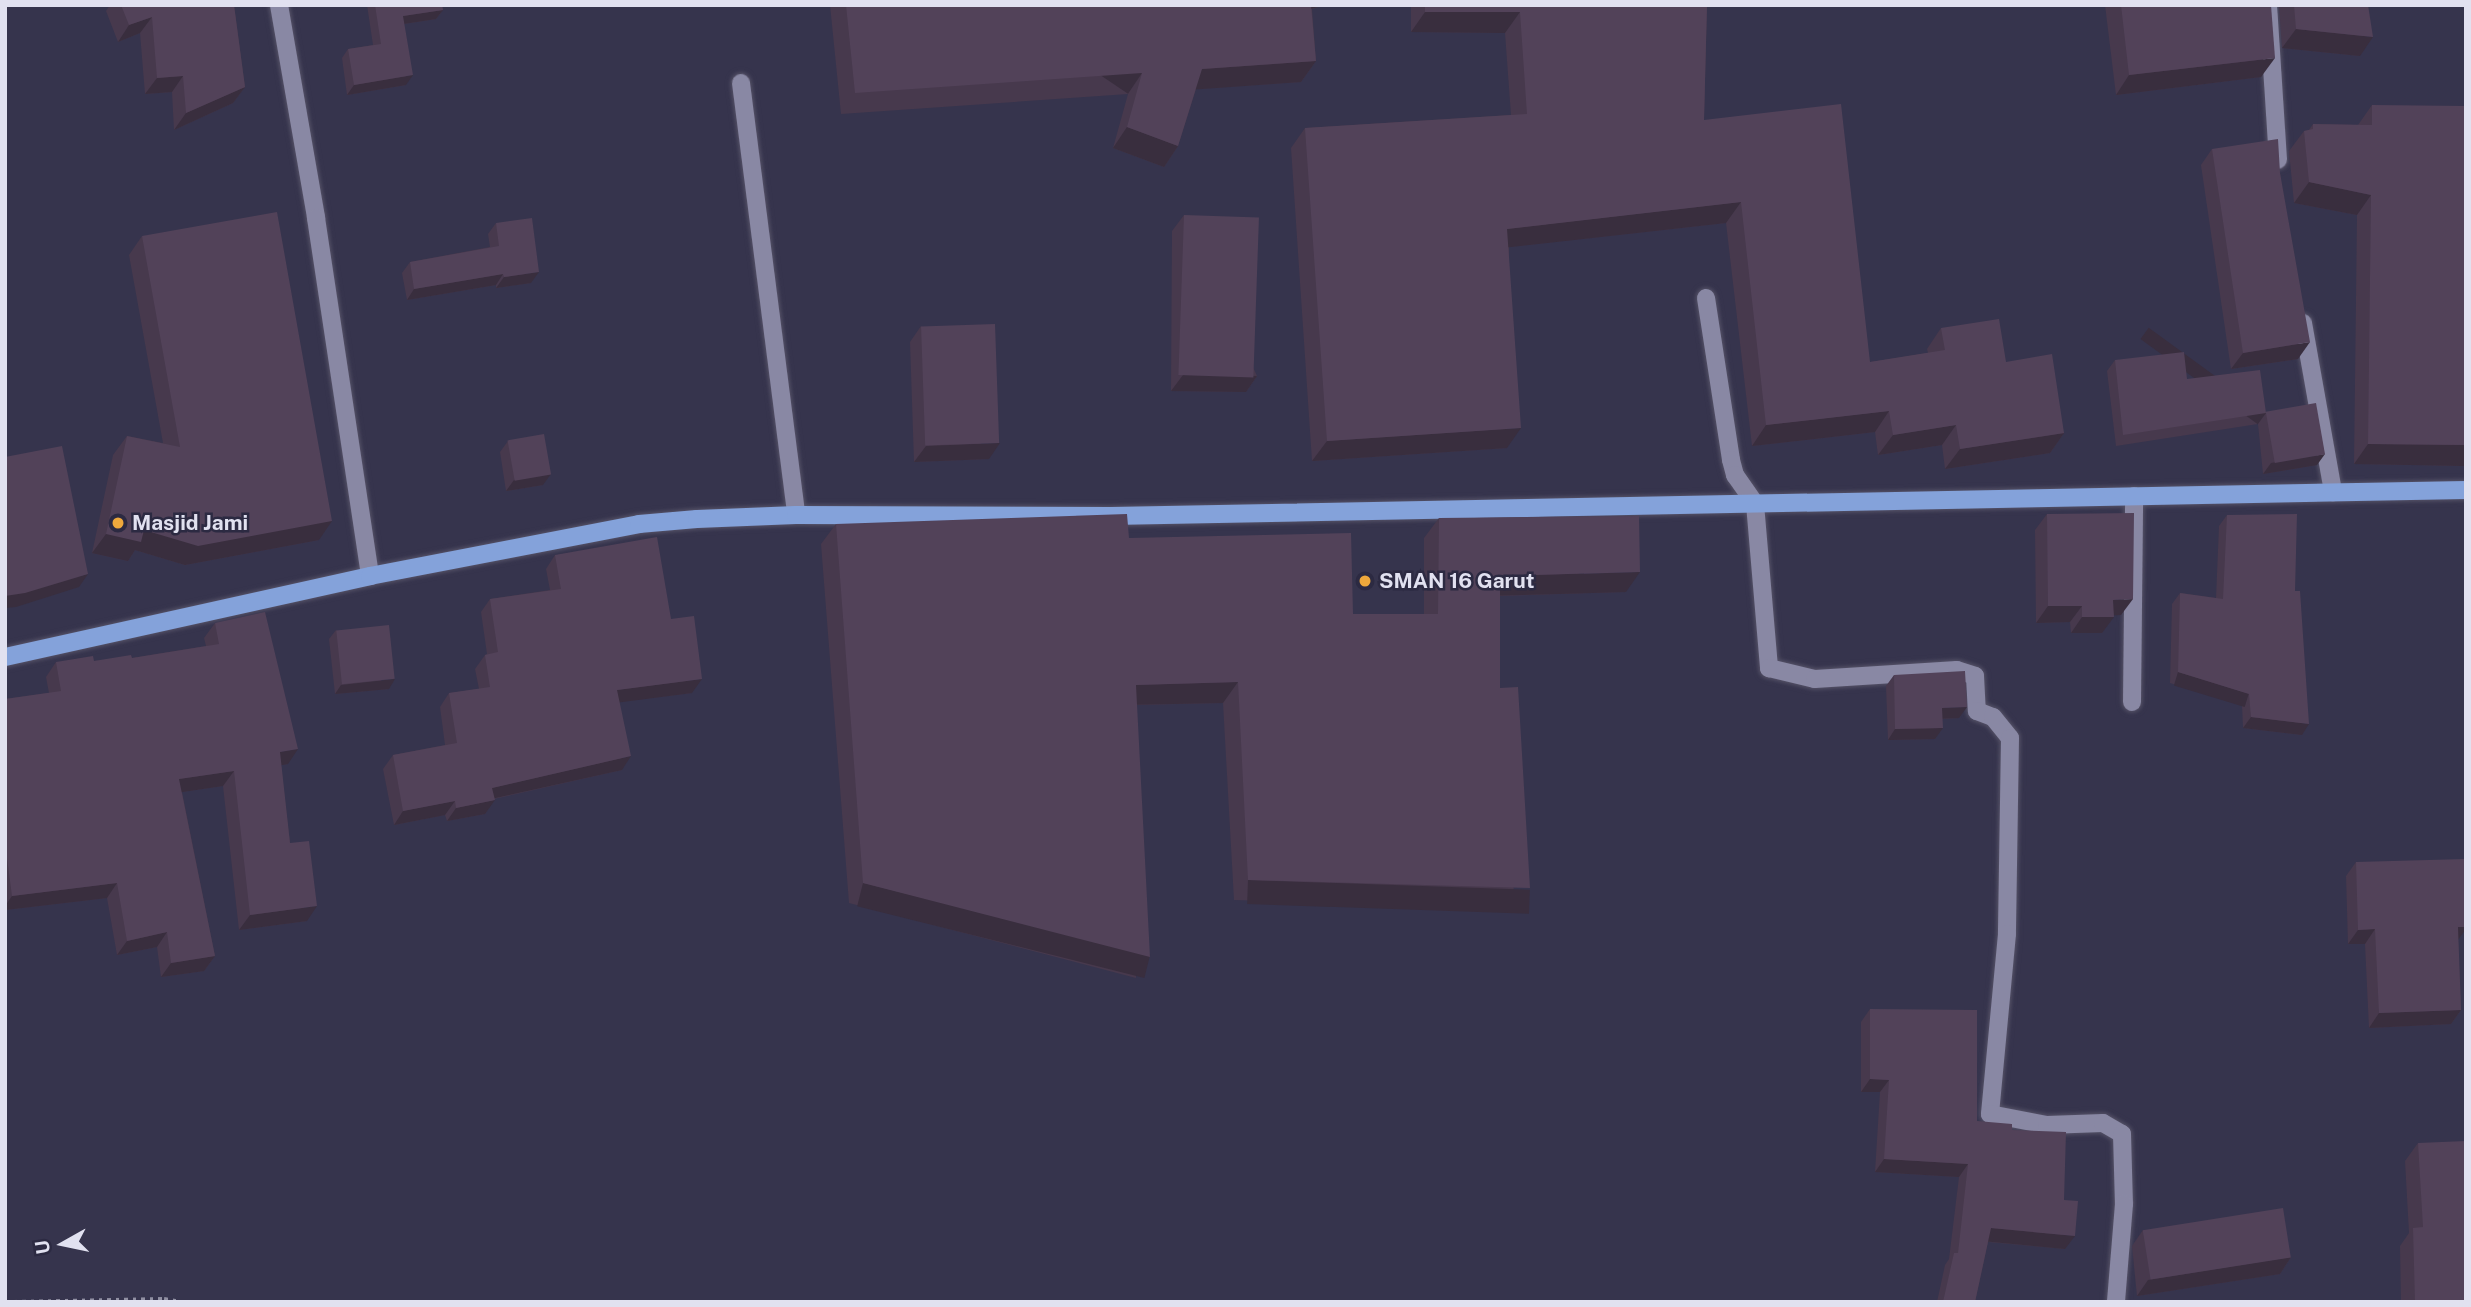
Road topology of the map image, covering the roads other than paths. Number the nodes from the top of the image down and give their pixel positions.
1 (279, 5) edge
2 (2268, 5) edge
3 (741, 83) dead end
4 (2279, 174) edge
5 (1706, 298) dead end
6 (2300, 299) edge
7 (2466, 490) edge
8 (2333, 492) junction
9 (2134, 496) junction
10 (1755, 504) junction
11 (796, 515) junction
12 (370, 576) junction
13 (5, 657) edge
14 (2132, 702) dead end
15 (2116, 1302) edge

1 - 12 street
2 - 4 street
3 - 11 street
5 - 10 street
6 - 8 street
7 - 8 main road
8 - 9 main road
9 - 10 main road
9 - 14 street
10 - 11 main road
10 - 15 street
11 - 12 main road
12 - 13 main road

